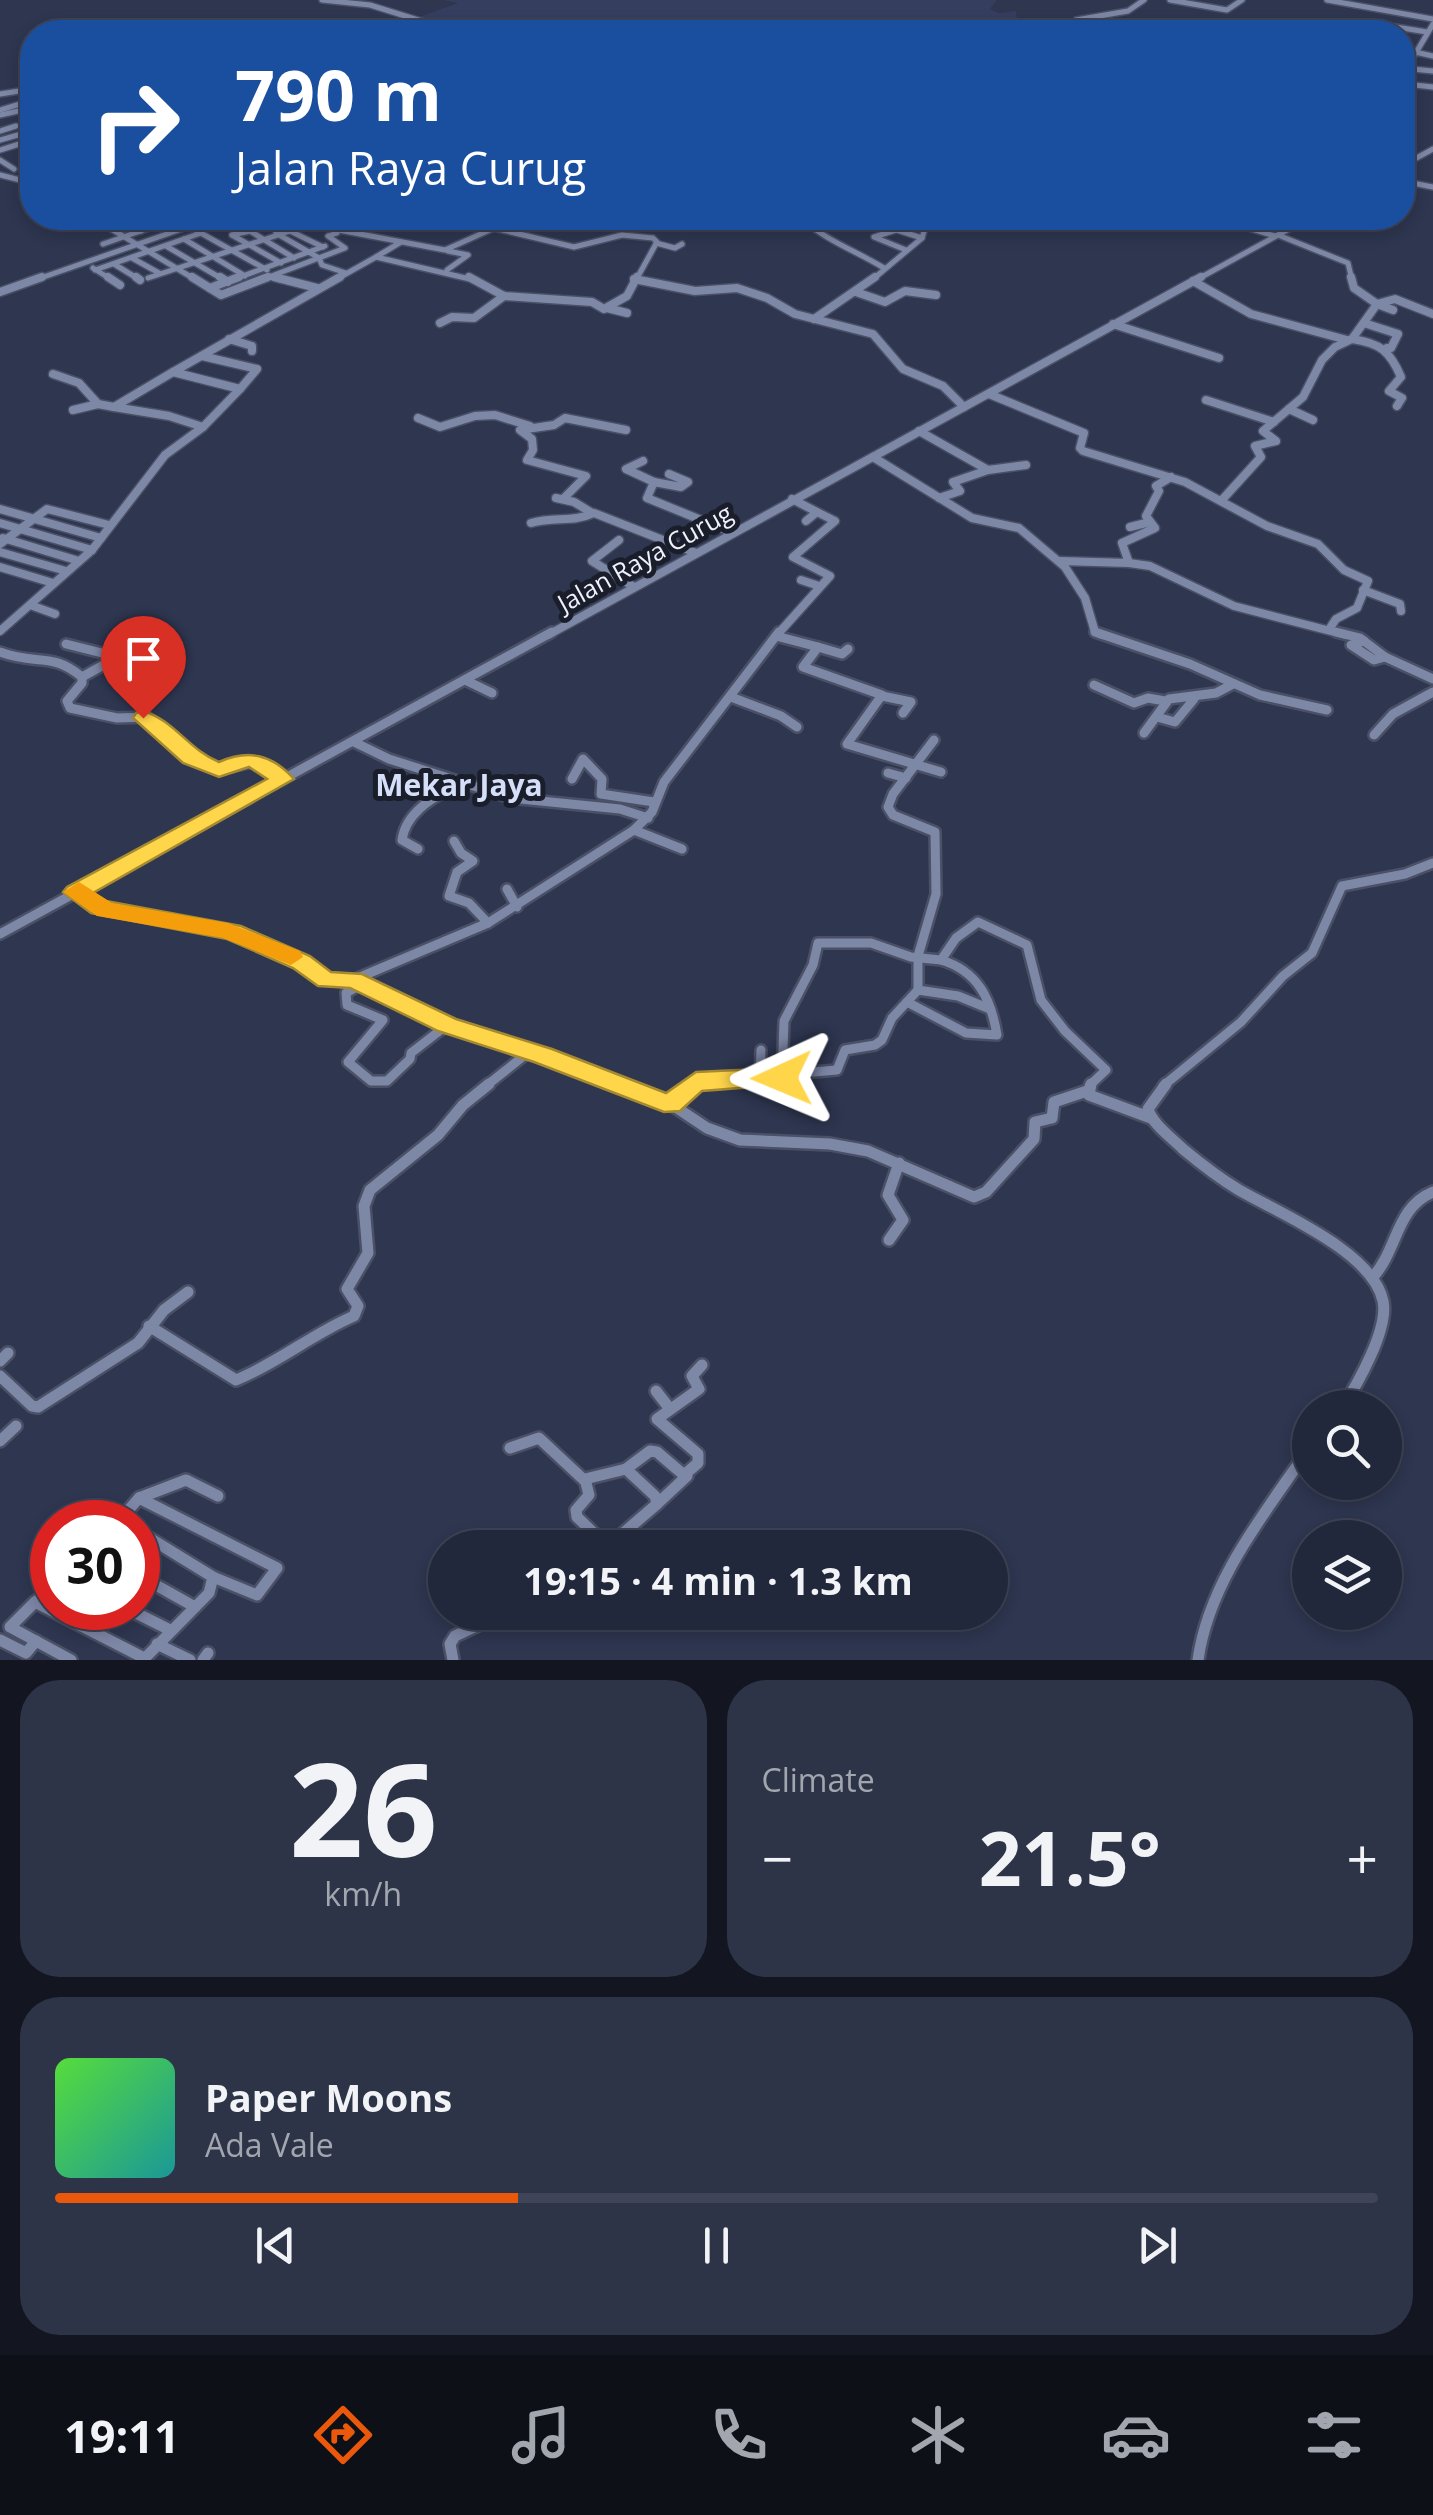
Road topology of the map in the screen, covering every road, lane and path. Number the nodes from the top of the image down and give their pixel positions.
1 (322, 0) edge
2 (388, 0) edge
3 (1144, 0) edge
4 (1170, 0) edge
5 (1242, 0) edge
6 (1327, 0) edge
7 (370, 5) junction
8 (1376, 9) junction
9 (418, 20) edge
10 (1076, 20) edge
11 (1369, 20) edge
12 (1433, 22) edge
13 (1415, 31) edge
14 (1427, 32) junction
15 (1415, 52) joint
16 (1433, 56) edge
17 (2, 94) edge
18 (12, 105) junction
19 (20, 107) edge
20 (0, 112) edge
21 (16, 126) dead end
22 (0, 130) edge
23 (3, 149) edge
24 (1433, 149) edge
25 (16, 155) dead end
26 (1417, 158) edge
27 (0, 160) edge
28 (0, 175) edge
29 (113, 230) edge
30 (145, 230) edge
31 (178, 230) edge
32 (197, 230) edge
33 (331, 230) edge
34 (490, 230) edge
35 (502, 230) edge
36 (814, 230) edge
37 (896, 230) joint
38 (924, 230) edge
39 (1258, 230) edge
40 (1286, 230) edge
41 (142, 231) joint
42 (340, 232) junction
43 (202, 233) junction
44 (276, 233) junction
45 (1276, 235) junction
46 (124, 236) junction
47 (922, 238) junction
48 (184, 240) junction
49 (264, 240) junction
50 (338, 242) junction
51 (401, 242) junction
52 (656, 243) junction
53 (103, 244) dead end
54 (137, 244) junction
55 (682, 244) dead end
56 (250, 245) junction
57 (166, 246) junction
58 (323, 247) junction
59 (234, 250) junction
60 (445, 250) junction
61 (906, 250) junction
62 (149, 252) junction
63 (309, 252) junction
64 (214, 257) junction
65 (346, 257) dead end
66 (376, 257) junction
67 (94, 258) junction
68 (132, 258) junction
69 (294, 258) junction
70 (319, 258) junction
71 (280, 262) junction
72 (197, 263) junction
73 (114, 264) junction
74 (356, 268) junction
75 (884, 268) junction
76 (264, 269) junction
77 (95, 270) junction
78 (178, 270) junction
79 (447, 270) junction
80 (346, 273) junction
81 (158, 274) junction
82 (273, 275) junction
83 (245, 276) junction
84 (144, 279) joint
85 (634, 279) junction
86 (228, 282) junction
87 (1192, 282) junction
88 (120, 286) dead end
89 (210, 288) junction
90 (317, 288) junction
91 (0, 292) edge
92 (856, 292) junction
93 (936, 295) dead end
94 (504, 296) junction
95 (1377, 304) junction
96 (607, 308) junction
97 (1421, 309) junction
98 (1394, 310) dead end
99 (628, 313) dead end
100 (1433, 314) edge
101 (1412, 316) dead end
102 (814, 320) junction
103 (440, 323) dead end
104 (1364, 323) junction
105 (1112, 324) junction
106 (228, 339) junction
107 (1350, 340) junction
108 (1387, 348) junction
109 (252, 351) dead end
110 (202, 356) junction
111 (1220, 358) dead end
112 (173, 372) junction
113 (53, 374) dead end
114 (240, 389) junction
115 (989, 394) junction
116 (1206, 400) dead end
117 (98, 404) junction
118 (1397, 406) dead end
119 (114, 407) junction
120 (964, 408) junction
121 (1288, 408) junction
122 (72, 410) dead end
123 (418, 418) dead end
124 (1312, 420) dead end
125 (1274, 422) junction
126 (530, 426) junction
127 (203, 427) junction
128 (626, 430) dead end
129 (919, 432) junction
130 (873, 457) junction
131 (642, 461) dead end
132 (1026, 465) dead end
133 (988, 470) junction
134 (670, 474) dead end
135 (1172, 477) junction
136 (654, 482) junction
137 (939, 498) junction
138 (792, 500) junction
139 (1221, 501) junction
140 (778, 506) junction
141 (0, 509) edge
142 (791, 512) dead end
143 (816, 512) junction
144 (592, 513) junction
145 (34, 519) junction
146 (806, 521) dead end
147 (1150, 522) junction
148 (0, 523) edge
149 (531, 523) dead end
150 (109, 525) junction
151 (1130, 527) dead end
152 (20, 529) junction
153 (733, 533) junction
154 (100, 538) junction
155 (2, 540) edge
156 (619, 540) dead end
157 (92, 550) junction
158 (0, 552) edge
159 (696, 553) junction
160 (79, 561) junction
161 (1060, 561) junction
162 (1129, 563) junction
163 (0, 567) edge
164 (66, 571) junction
165 (801, 580) dead end
166 (53, 583) junction
167 (819, 586) junction
168 (634, 588) junction
169 (1363, 590) junction
170 (32, 606) junction
171 (1401, 611) dead end
172 (56, 614) dead end
173 (1330, 628) junction
174 (0, 631) edge
175 (776, 636) junction
176 (1366, 641) junction
177 (66, 644) dead end
178 (818, 647) junction
179 (848, 650) dead end
180 (0, 652) edge
181 (118, 657) junction
182 (1385, 658) junction
183 (130, 660) dead end
184 (82, 677) junction
185 (1433, 679) edge
186 (465, 680) junction
187 (1094, 684) dead end
188 (1233, 684) junction
189 (1433, 692) edge
190 (492, 693) dead end
191 (882, 696) junction
192 (731, 697) junction
193 (1194, 698) junction
194 (1165, 701) junction
195 (1327, 710) dead end
196 (903, 712) dead end
197 (1158, 717) junction
198 (797, 727) dead end
199 (1144, 733) dead end
200 (1374, 735) dead end
201 (934, 740) dead end
202 (354, 742) junction
203 (916, 766) junction
204 (941, 772) dead end
205 (888, 773) dead end
206 (906, 778) junction
207 (283, 779) junction
208 (572, 779) dead end
209 (460, 782) junction
210 (600, 794) junction
211 (654, 802) junction
212 (592, 807) junction
213 (648, 818) junction
214 (634, 830) junction
215 (454, 841) dead end
216 (418, 848) dead end
217 (682, 849) dead end
218 (1433, 863) edge
219 (508, 888) dead end
220 (75, 892) junction
221 (516, 907) junction
222 (488, 923) junction
223 (0, 934) edge
224 (917, 958) junction
225 (941, 960) junction
226 (357, 982) junction
227 (918, 990) junction
228 (908, 1002) junction
229 (990, 1009) junction
230 (447, 1025) junction
231 (760, 1050) dead end
232 (530, 1051) junction
233 (760, 1078) junction
234 (782, 1078) junction
235 (1087, 1091) junction
236 (671, 1104) junction
237 (1151, 1118) junction
238 (899, 1164) junction
239 (1433, 1192) edge
240 (889, 1240) dead end
241 (1373, 1276) junction
242 (188, 1292) dead end
243 (148, 1326) junction
244 (702, 1366) dead end
245 (0, 1376) edge
246 (1353, 1390) edge
247 (656, 1391) dead end
248 (670, 1410) junction
249 (16, 1426) dead end
250 (0, 1441) edge
251 (510, 1448) dead end
252 (626, 1469) junction
253 (687, 1476) junction
254 (1292, 1476) edge
255 (584, 1480) junction
256 (218, 1496) dead end
257 (139, 1498) joint
258 (657, 1504) junction
259 (594, 1530) edge
260 (630, 1530) edge
261 (160, 1544) edge
262 (213, 1577) junction
263 (160, 1588) edge
264 (30, 1607) edge
265 (195, 1607) junction
266 (160, 1625) edge
267 (88, 1630) edge
268 (170, 1630) junction
269 (468, 1630) edge
270 (3, 1635) edge
271 (157, 1644) junction
272 (143, 1659) edge
273 (71, 1660) edge
274 (190, 1660) edge
275 (453, 1660) edge
276 (1198, 1660) edge

1 - 7 street
2 - 7 street
3 - 10 street
4 - 5 street
6 - 8 street
7 - 9 street
8 - 11 street
8 - 12 street
12 - 14 street
13 - 14 street
14 - 15 street
15 - 16 street
17 - 18 street
18 - 19 street
18 - 20 street
21 - 22 street
23 - 25 street
24 - 26 street
27 - 28 street
29 - 46 street
30 - 41 street
31 - 54 street
32 - 43 street
33 - 42 street
34 - 60 street
35 - 52 street
36 - 75 street
37 - 47 street
37 - 61 street
38 - 47 street
39 - 45 street
40 - 45 street, Jalan Raya Curug
41 - 46 street
42 - 50 street
42 - 51 street
43 - 48 street
43 - 59 street
44 - 49 street
44 - 58 street
44 - 63 street
45 - 87 street, Jalan Raya Curug
45 - 95 street
46 - 53 street
46 - 54 street
47 - 61 street
48 - 57 street
48 - 64 street
49 - 56 street
49 - 56 street
49 - 69 street
50 - 58 street
50 - 70 street
51 - 60 street
51 - 66 street
52 - 55 street
52 - 85 street
54 - 62 street
54 - 67 street
56 - 59 street
56 - 71 street
57 - 62 street
57 - 72 street
58 - 63 street
59 - 64 street
59 - 76 street
60 - 79 street
61 - 75 street
62 - 68 street
62 - 78 street
63 - 69 street
63 - 70 street
64 - 72 street
64 - 83 street
65 - 74 street
66 - 74 street
66 - 79 street
67 - 77 street
67 - 91 street
68 - 73 street
68 - 81 street
69 - 71 street
70 - 80 street
70 - 82 street
71 - 76 street
72 - 78 street
72 - 86 street
73 - 77 street
73 - 84 street
74 - 80 street
75 - 92 street
76 - 82 street
76 - 83 street
77 - 88 street
78 - 81 street
78 - 89 street
79 - 94 street
80 - 90 street
81 - 84 street
82 - 89 street
82 - 90 street
83 - 86 street
85 - 96 street
85 - 102 street
86 - 89 street
87 - 105 street, Jalan Raya Curug
87 - 107 street
90 - 106 street
92 - 93 street
92 - 102 street
94 - 96 street
94 - 103 street
95 - 97 street
95 - 98 street
95 - 104 street
96 - 99 street
97 - 100 street
97 - 101 street
102 - 120 street
104 - 107 street
104 - 108 street
105 - 111 street
105 - 115 street, Jalan Raya Curug
106 - 109 street
106 - 110 street
107 - 108 street
107 - 121 street
108 - 118 street
110 - 112 street
110 - 114 street
112 - 114 street
112 - 119 street
113 - 117 street
114 - 127 street
115 - 120 street, Jalan Raya Curug
115 - 135 street
116 - 125 street
117 - 119 street
117 - 122 street
119 - 127 street
120 - 129 street, Jalan Raya Curug
121 - 124 street
121 - 125 street
123 - 126 street
125 - 139 street
126 - 128 street
126 - 144 street
127 - 150 street
129 - 130 street, Jalan Raya Curug
129 - 133 street
130 - 137 street
130 - 138 street, Jalan Raya Curug
131 - 136 street
132 - 133 street
133 - 137 street
134 - 136 street
135 - 139 street
135 - 147 street
136 - 153 street
137 - 161 street
138 - 140 street, Jalan Raya Curug
138 - 143 street
139 - 169 street
140 - 142 street
140 - 153 street, Jalan Raya Curug
141 - 145 street
143 - 146 street
143 - 167 street
144 - 149 street
144 - 159 street
145 - 150 street
145 - 152 street
145 - 154 street
147 - 151 street
147 - 162 street
148 - 152 street
150 - 154 street
152 - 155 street
152 - 157 street
153 - 159 street, Jalan Raya Curug
154 - 157 street
155 - 160 street
156 - 168 street
157 - 160 street
158 - 164 street
159 - 168 street, Jalan Raya Curug
160 - 164 street
161 - 162 street
161 - 188 street
162 - 173 street
163 - 166 street
164 - 166 street
165 - 167 street
166 - 170 street
167 - 175 street
168 - 186 street, Jalan Raya Curug
169 - 171 street
169 - 173 street
170 - 172 street
170 - 174 street
173 - 176 street
175 - 178 street
175 - 192 street
176 - 182 street
176 - 182 street
177 - 181 street
178 - 179 street
178 - 191 street
180 - 184 street
181 - 183 street
181 - 184 street
182 - 185 street
184 - 207 street
186 - 190 street
186 - 202 street, Jalan Raya Curug
187 - 194 street
188 - 193 street
188 - 195 street
189 - 200 street
191 - 196 street
191 - 203 street
192 - 198 street
192 - 211 street
193 - 194 street
193 - 197 street
194 - 197 street
197 - 199 street
201 - 203 street
202 - 207 street, Jalan Raya Curug
202 - 209 street
203 - 204 street
203 - 206 street
205 - 206 street
206 - 224 street
207 - 220 street, Jalan Raya Curug
208 - 210 street
209 - 212 street
209 - 216 street
210 - 211 street
210 - 212 street
211 - 213 street
212 - 213 street
213 - 214 street
214 - 217 street
214 - 221 street
215 - 222 street
218 - 237 street
219 - 221 street
220 - 223 street, Jalan Raya Curug
220 - 226 street
221 - 222 street
222 - 226 street
224 - 225 street
224 - 227 street
224 - 234 street
225 - 229 street
225 - 235 street
226 - 230 street
226 - 230 street
227 - 228 street
227 - 229 street
228 - 229 street
228 - 234 street
230 - 232 street
231 - 233 street
232 - 236 street
232 - 243 street
233 - 234 street
233 - 236 street
235 - 237 street
235 - 238 street
236 - 238 street
237 - 241 street
238 - 240 street
239 - 241 street
241 - 246 street
242 - 243 street
243 - 245 street
244 - 248 street
247 - 248 street
248 - 253 street
249 - 250 street
251 - 255 street
252 - 253 street
252 - 255 street
252 - 258 street
253 - 258 street
254 - 276 street
255 - 259 street
256 - 257 street
257 - 262 street
258 - 260 street
261 - 262 street
262 - 265 street
263 - 265 street
264 - 270 street
265 - 268 street
266 - 268 street
267 - 272 street
268 - 271 street
269 - 275 street
270 - 273 street
271 - 272 street
271 - 274 street

